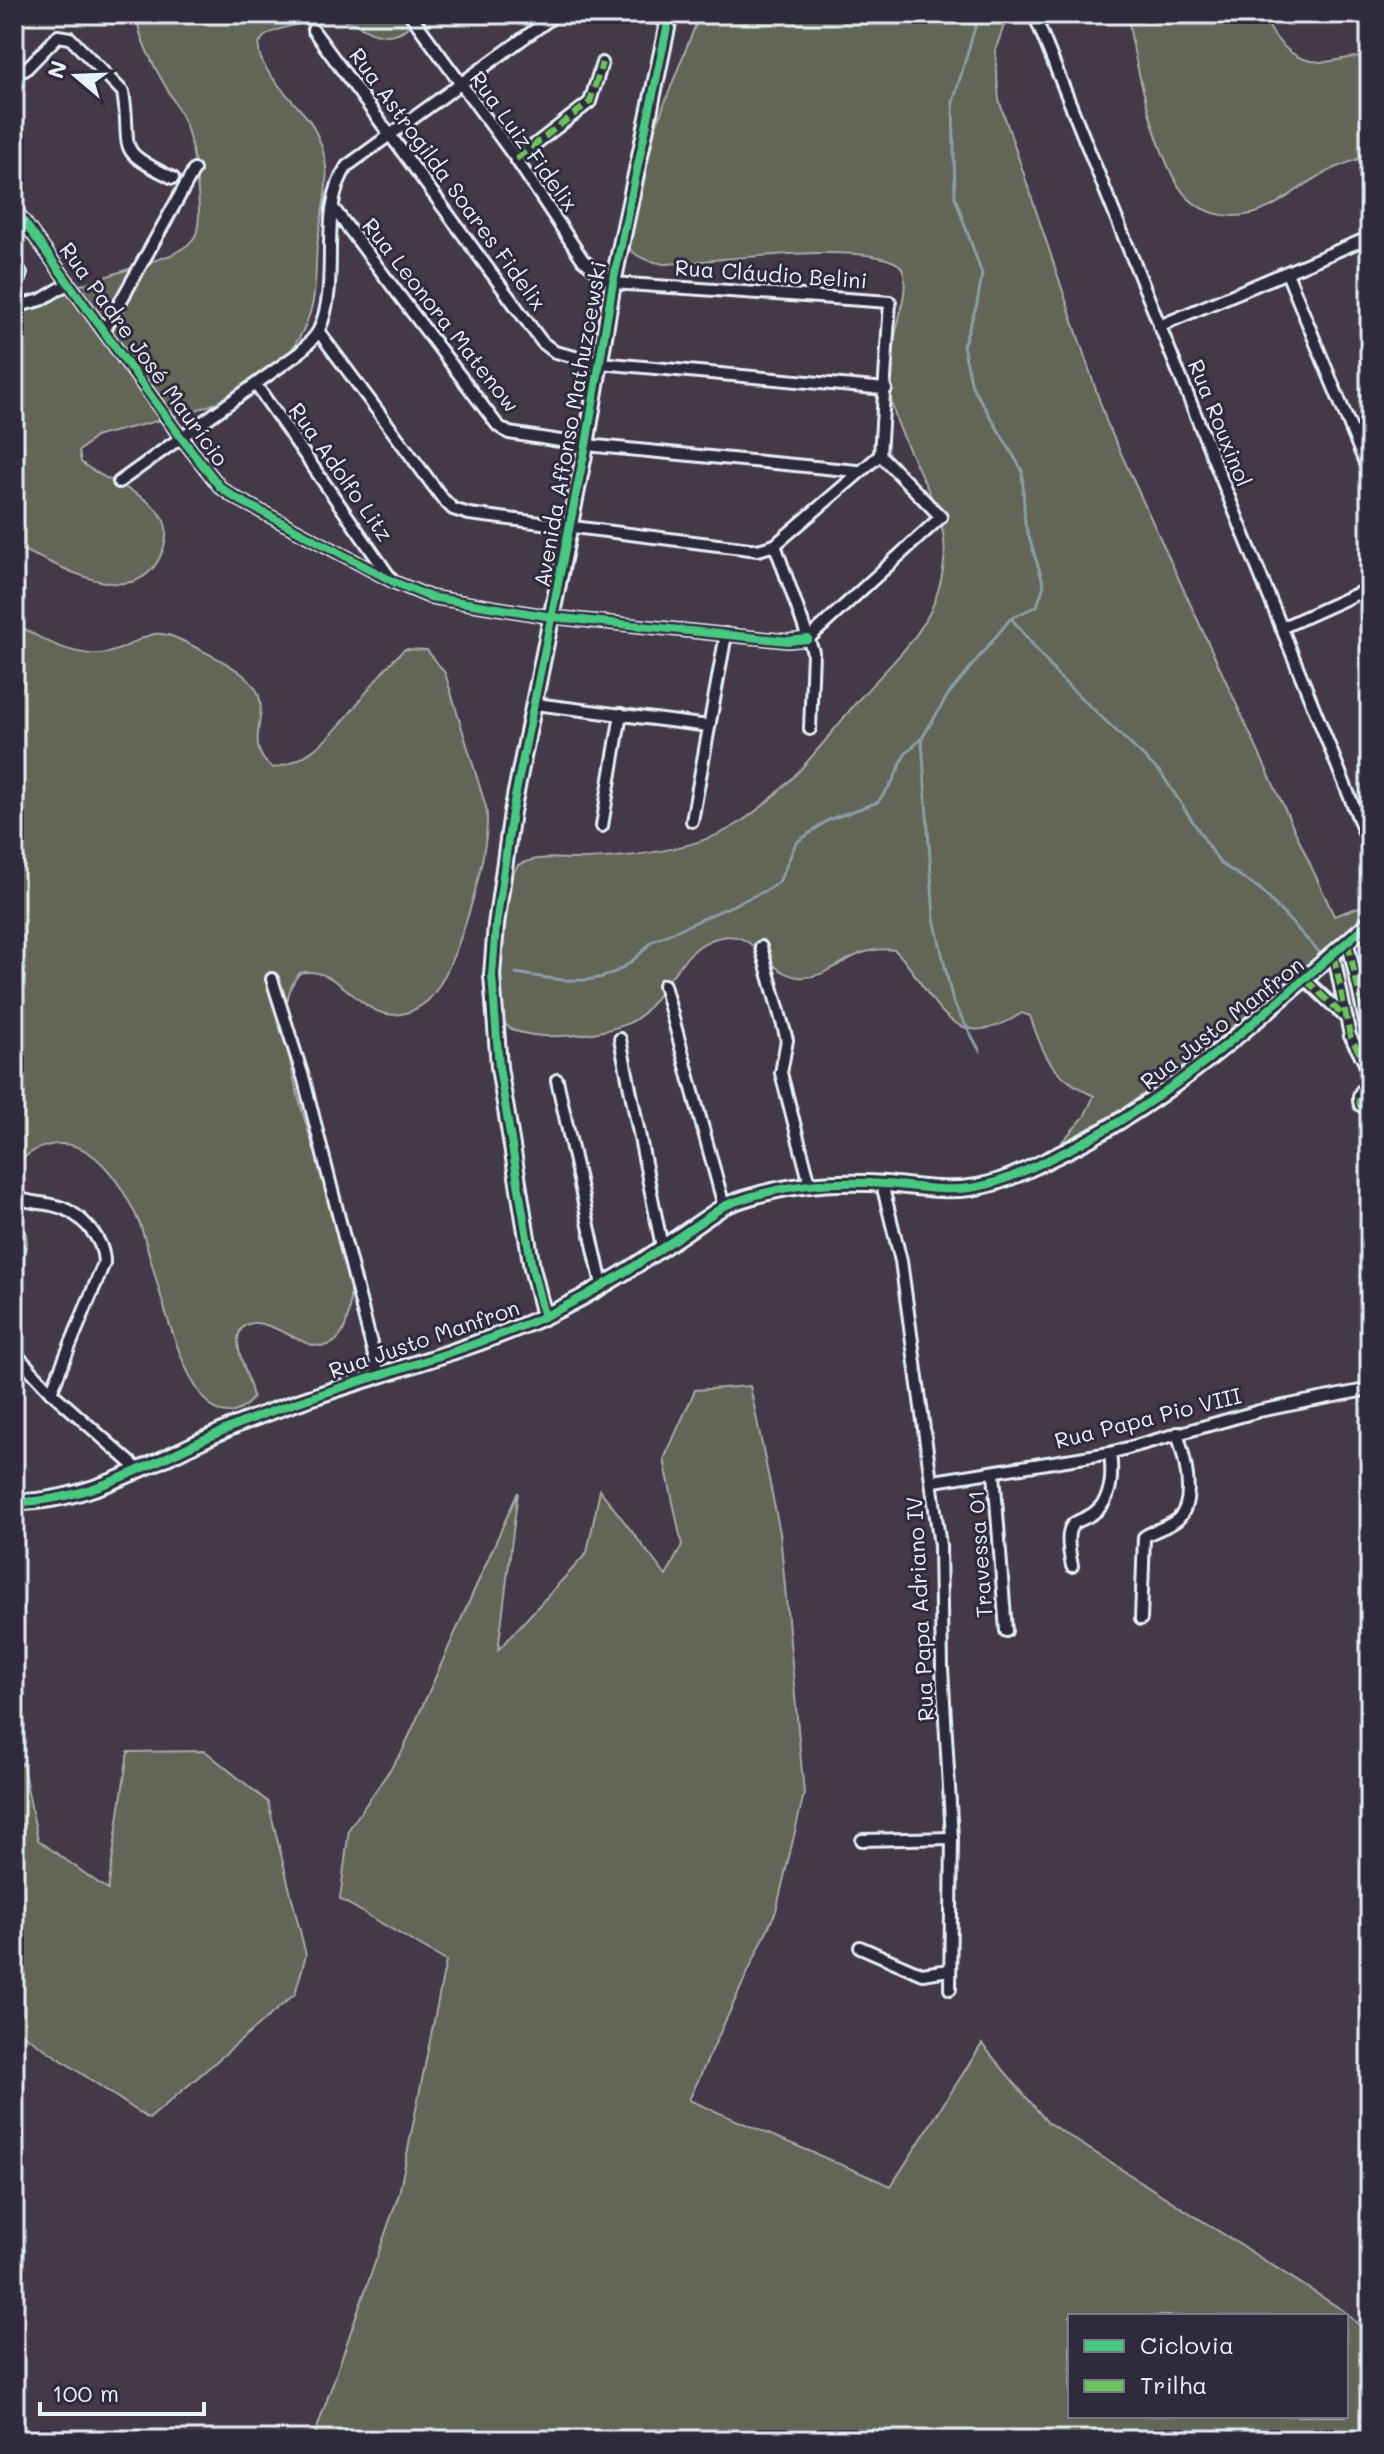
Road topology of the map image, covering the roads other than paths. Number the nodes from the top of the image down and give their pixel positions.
1 (410, 14) edge
2 (557, 14) edge
3 (639, 14) edge
4 (1034, 14) edge
5 (669, 17) edge
6 (313, 30) dead end
7 (602, 63) dead end
8 (14, 71) edge
9 (459, 85) junction
10 (393, 134) junction
11 (516, 159) junction
12 (194, 170) dead end
13 (173, 178) dead end
14 (14, 208) edge
15 (334, 209) junction
16 (1370, 237) edge
17 (14, 263) edge
18 (1287, 273) junction
19 (69, 283) junction
20 (613, 283) junction
21 (14, 293) edge
22 (14, 307) edge
23 (1159, 326) junction
24 (104, 331) junction
25 (319, 332) junction
26 (600, 363) junction
27 (256, 385) junction
28 (886, 389) junction
29 (180, 436) junction
30 (586, 445) junction
31 (880, 455) junction
32 (857, 471) junction
33 (1370, 475) edge
34 (119, 482) dead end
35 (569, 529) junction
36 (775, 545) junction
37 (394, 582) junction
38 (1370, 588) edge
39 (552, 617) junction
40 (1281, 628) junction
41 (726, 634) junction
42 (808, 639) junction
43 (535, 704) junction
44 (621, 714) junction
45 (709, 726) junction
46 (810, 729) dead end
47 (692, 821) dead end
48 (602, 826) dead end
49 (1370, 847) edge
50 (1370, 922) edge
51 (1348, 943) junction
52 (761, 947) dead end
53 (1334, 956) junction
54 (272, 979) dead end
55 (1306, 980) junction
56 (664, 985) dead end
57 (1368, 1019) edge
58 (1347, 1021) junction
59 (620, 1039) dead end
60 (1365, 1063) junction
61 (557, 1080) dead end
62 (1370, 1086) edge
63 (1370, 1111) edge
64 (810, 1184) junction
65 (882, 1184) junction
66 (14, 1196) edge
67 (724, 1206) junction
68 (662, 1247) junction
69 (602, 1285) junction
70 (544, 1316) junction
71 (14, 1352) edge
72 (379, 1375) junction
73 (1370, 1389) edge
74 (51, 1392) junction
75 (1177, 1433) junction
76 (1110, 1453) junction
77 (139, 1470) junction
78 (994, 1473) junction
79 (934, 1481) junction
80 (14, 1502) edge
81 (1072, 1566) dead end
82 (1141, 1619) dead end
83 (1006, 1631) dead end
84 (952, 1838) junction
85 (862, 1840) dead end
86 (860, 1947) dead end
87 (949, 1970) junction
88 (950, 1989) dead end

1 - 9 street, Rua Luiz Fidelix
2 - 9 street
3 - 5 street
4 - 23 street, Rua Rouxinol
5 - 20 main road, Avenida Affonso Mathuzcewski
6 - 10 street, Rua Astrogilda Soares Fidelix
7 - 11 street
8 - 13 street
9 - 10 street
9 - 11 street, Rua Luiz Fidelix
10 - 15 street
10 - 26 street, Rua Astrogilda Soares Fidelix
11 - 20 street, Rua Luiz Fidelix
12 - 24 street
14 - 19 street, Rua Padre José Maurício
15 - 25 street
15 - 30 street, Rua Leonora Matenow
16 - 18 street
17 - 21 street
18 - 23 street
18 - 33 street
19 - 22 street
19 - 24 street, Rua Padre José Maurício
20 - 26 main road, Avenida Affonso Mathuzcewski
20 - 28 street, Rua Cláudio Belini
23 - 40 street, Rua Rouxinol
24 - 29 street, Rua Padre José Maurício
25 - 27 street
25 - 35 street
26 - 28 street, Rua Astrogilda Soares Fidelix
26 - 30 main road, Avenida Affonso Mathuzcewski
27 - 29 street
27 - 37 street, Rua Adolfo Litz
28 - 31 street, Rua Cláudio Belini
29 - 34 street
29 - 37 street, Rua Padre José Maurício
30 - 32 street, Rua Leonora Matenow
30 - 35 main road, Avenida Affonso Mathuzcewski
31 - 32 street
31 - 42 street
32 - 36 street
35 - 36 street
35 - 39 main road, Avenida Affonso Mathuzcewski
36 - 42 street
37 - 39 street, Rua Padre José Maurício
38 - 40 street
39 - 41 street, Rua Padre José Maurício
39 - 43 main road, Avenida Affonso Mathuzcewski
40 - 49 street, Rua Rouxinol
41 - 42 street, Rua Padre José Maurício
41 - 45 street
42 - 46 street
43 - 44 street
43 - 70 main road, Avenida Affonso Mathuzcewski
44 - 45 street
44 - 48 street
45 - 47 street
50 - 51 main road, Rua Justo Manfron
51 - 53 main road, Rua Justo Manfron
51 - 57 street
52 - 64 street
53 - 55 main road, Rua Justo Manfron
53 - 58 street
54 - 72 street
55 - 58 street
55 - 65 main road, Rua Justo Manfron
56 - 67 street
57 - 58 street
57 - 60 street
58 - 60 street
59 - 68 street
60 - 62 street
61 - 69 street
62 - 63 street
64 - 65 main road, Rua Justo Manfron
64 - 67 main road, Rua Justo Manfron
65 - 79 street, Rua Papa Adriano IV
66 - 74 street
67 - 68 main road, Rua Justo Manfron
68 - 69 main road, Rua Justo Manfron
69 - 70 main road, Rua Justo Manfron
70 - 72 main road, Rua Justo Manfron
71 - 74 street
72 - 77 main road, Rua Justo Manfron
73 - 75 street, Rua Papa Pio VIII
74 - 77 street
75 - 76 street, Rua Papa Pio VIII
75 - 82 street
76 - 78 street, Rua Papa Pio VIII
76 - 81 street
77 - 80 main road, Rua Justo Manfron
78 - 79 street, Rua Papa Pio VIII
78 - 83 street, Travessa 01
79 - 84 street, Rua Papa Adriano IV
84 - 85 street
84 - 87 street, Rua Papa Adriano IV
86 - 87 street
87 - 88 street, Rua Papa Adriano IV

